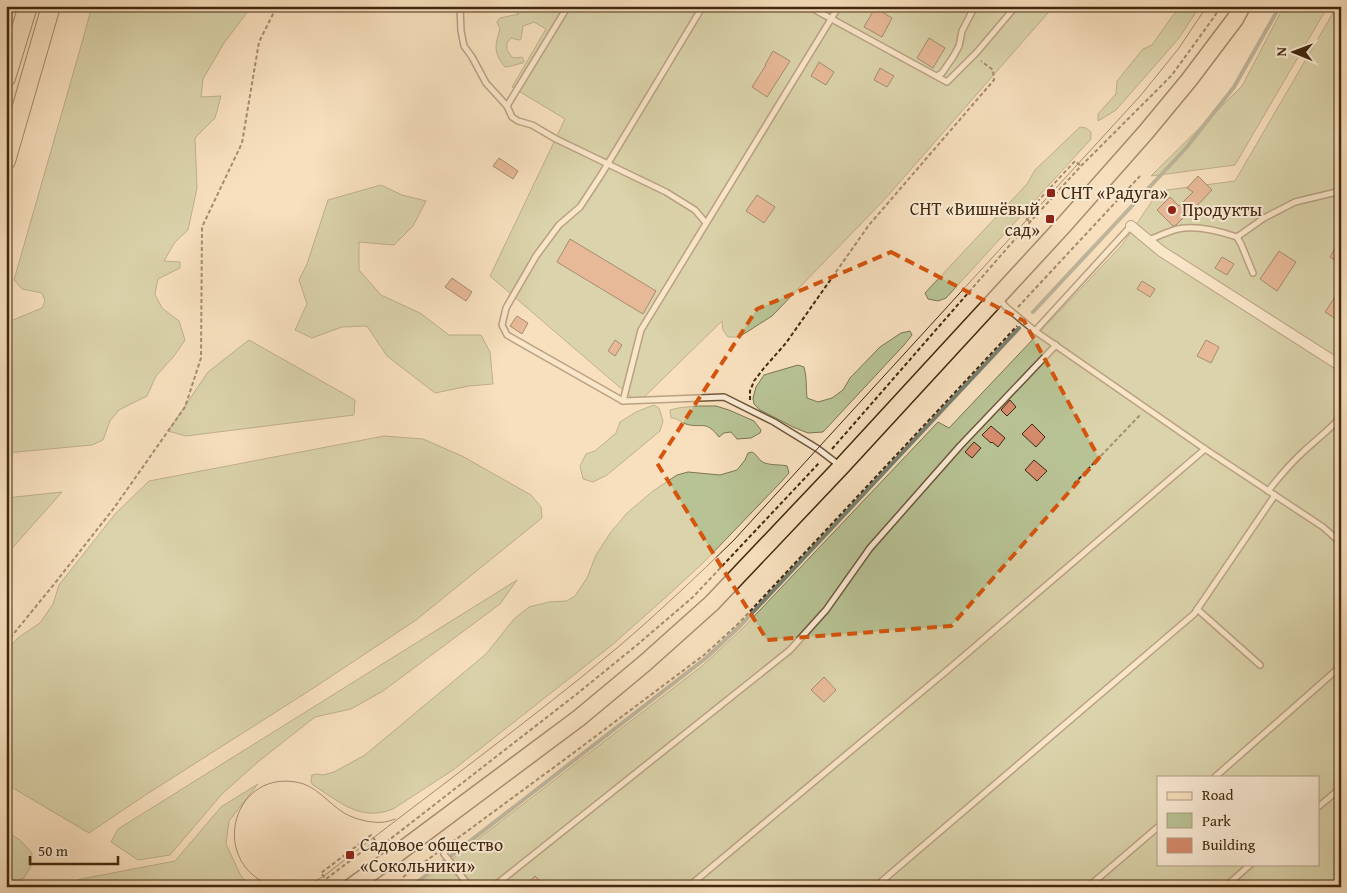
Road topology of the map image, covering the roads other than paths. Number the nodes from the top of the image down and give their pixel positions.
1 (28, 6) edge
2 (51, 6) edge
3 (460, 6) edge
4 (568, 6) edge
5 (703, 6) edge
6 (808, 6) edge
7 (839, 6) edge
8 (975, 6) edge
9 (1016, 6) edge
10 (1242, 6) edge
11 (832, 19) junction
12 (937, 76) junction
13 (6, 78) edge
14 (507, 106) junction
15 (6, 160) edge
16 (608, 164) junction
17 (1341, 191) edge
18 (706, 223) junction
19 (1130, 226) joint
20 (1237, 236) junction
21 (1148, 240) junction
22 (1252, 273) dead end
23 (997, 297) junction
24 (1036, 331) junction
25 (1056, 344) junction
26 (1341, 366) edge
27 (624, 401) junction
28 (1341, 416) edge
29 (1205, 449) junction
30 (841, 467) junction
31 (1268, 491) junction
32 (1275, 495) junction
33 (1341, 543) edge
34 (1197, 609) junction
35 (1260, 665) dead end
36 (1341, 666) edge
37 (1216, 776) edge
38 (1341, 788) edge
39 (1320, 805) edge
40 (1157, 828) edge
41 (444, 854) dead end
42 (1249, 866) edge
43 (351, 887) edge
44 (470, 887) edge
45 (492, 887) edge
46 (688, 887) edge
47 (875, 887) edge
48 (1088, 887) edge
49 (1225, 887) edge

1 - 13 highway
2 - 15 highway
3 - 14 lane
4 - 14 lane
5 - 16 lane
6 - 11 lane
7 - 11 lane
8 - 12 lane
9 - 12 lane
10 - 23 main road
11 - 12 lane
11 - 18 lane
14 - 16 lane
16 - 18 lane
16 - 27 lane
17 - 20 lane
18 - 27 lane
19 - 21 street
19 - 24 lane
20 - 21 lane
20 - 22 lane
21 - 26 street
23 - 24 lane
23 - 30 main road
24 - 25 lane
25 - 29 lane
25 - 45 lane
27 - 30 lane
28 - 31 lane
29 - 31 lane
29 - 46 lane
30 - 43 main road
31 - 32 lane
32 - 33 lane
32 - 34 lane
34 - 35 lane
34 - 47 lane
36 - 37 lane
38 - 39 lane
40 - 48 lane
41 - 44 lane
42 - 49 lane

